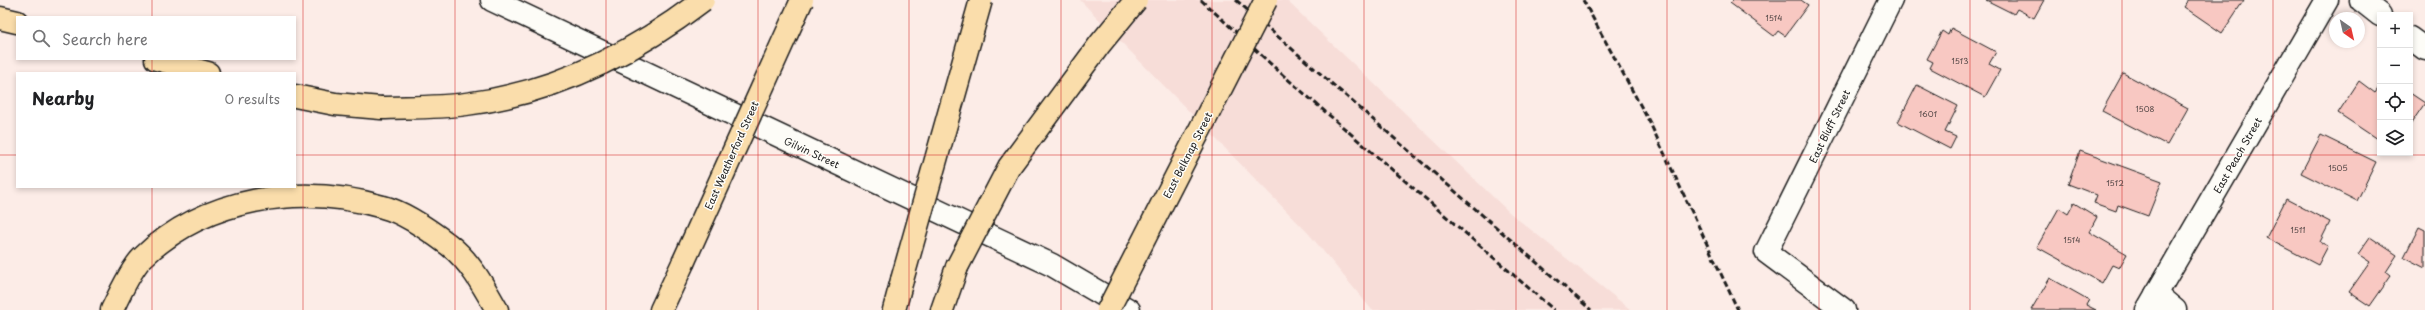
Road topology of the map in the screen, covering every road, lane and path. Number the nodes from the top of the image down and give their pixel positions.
1 (492, 0) edge
2 (702, 0) edge
3 (802, 0) edge
4 (981, 0) edge
5 (1136, 0) edge
6 (1266, 0) edge
7 (1891, 0) edge
8 (2327, 0) edge
9 (2361, 0) edge
10 (2377, 13) edge
11 (0, 18) edge
12 (16, 22) edge
13 (2413, 40) edge
14 (2425, 49) edge
15 (160, 60) edge
16 (204, 72) edge
17 (296, 96) edge
18 (2151, 302) edge
19 (112, 310) edge
20 (497, 310) edge
21 (661, 310) edge
22 (894, 310) edge
23 (942, 310) edge
24 (1108, 310) edge
25 (1129, 310) edge
26 (1844, 310) edge
27 (2175, 310) edge

1 - 25 street, Gilvin Street
2 - 17 highway, bridge
3 - 21 highway, East Weatherford Street, bridge
4 - 22 highway, bridge
5 - 23 highway, bridge
6 - 24 highway, East Belknap Street, bridge
7 - 26 street, East Bluff Street
8 - 18 street, East Peach Street
9 - 10 street
11 - 12 highway
13 - 14 street
15 - 16 highway
18 - 27 street
19 - 20 highway

